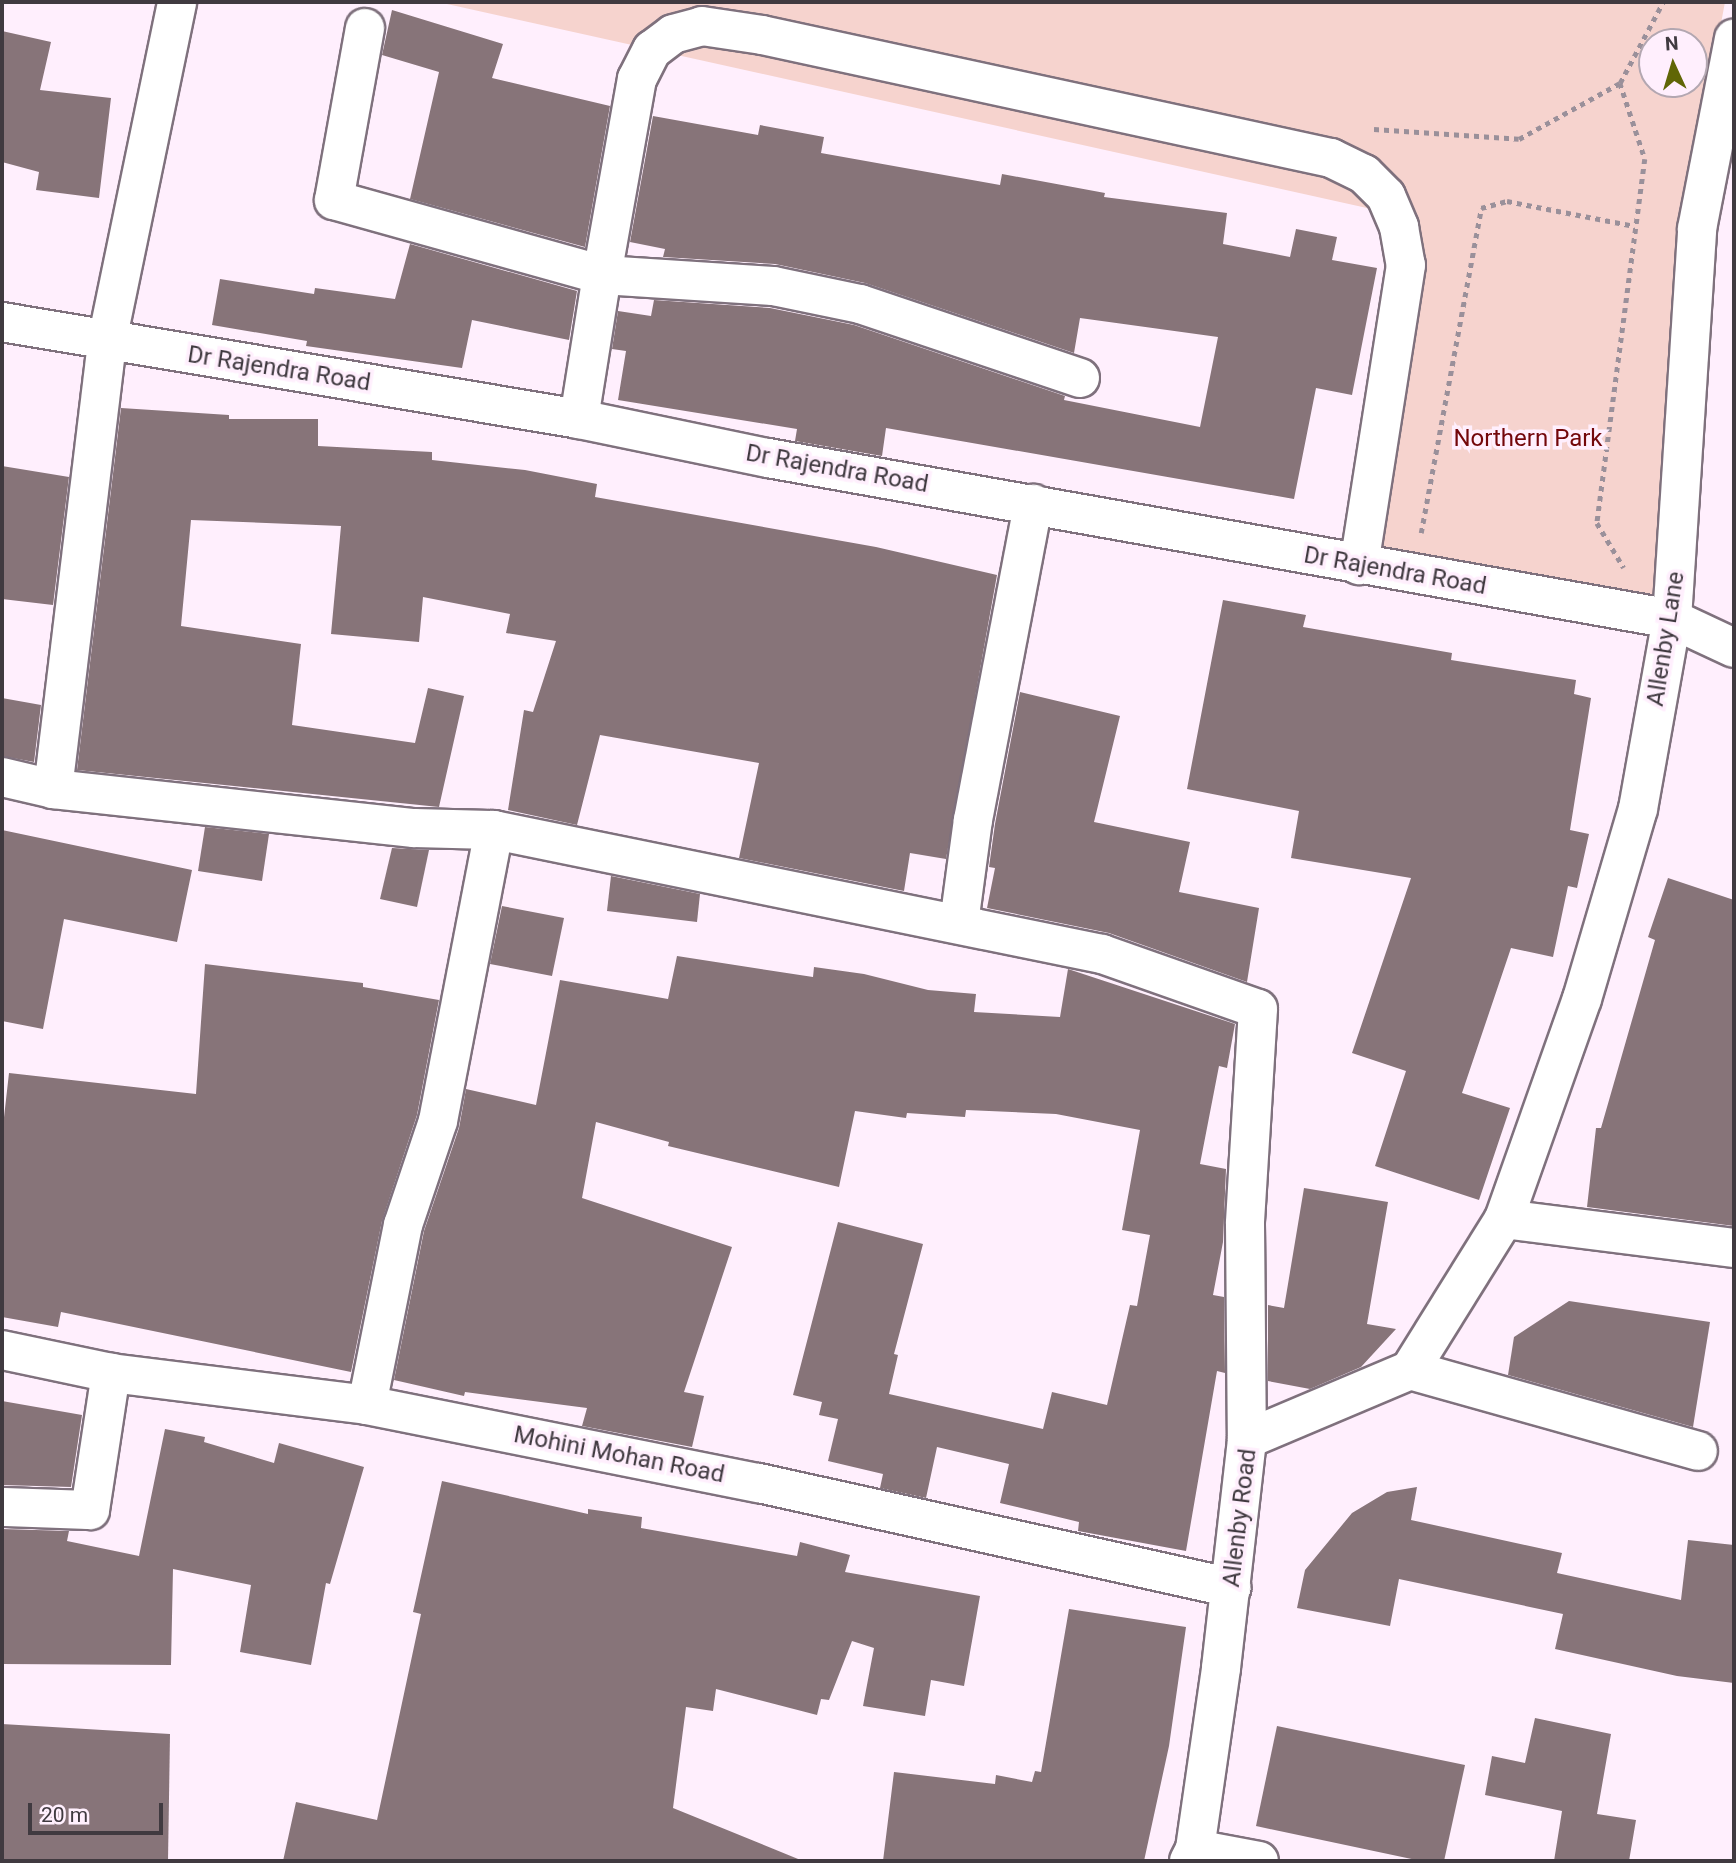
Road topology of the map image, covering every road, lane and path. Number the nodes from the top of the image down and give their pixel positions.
1 (177, 2) edge
2 (1663, 2) edge
3 (365, 27) dead end
4 (1734, 39) edge
5 (1620, 83) junction
6 (1365, 127) dead end
7 (1635, 226) junction
8 (602, 275) junction
9 (2, 322) edge
10 (107, 341) junction
11 (1080, 378) dead end
12 (579, 419) junction
13 (1033, 504) junction
14 (1420, 537) dead end
15 (1359, 565) junction
16 (1630, 576) dead end
17 (1672, 619) junction
18 (1734, 648) edge
19 (2, 777) edge
20 (53, 789) junction
21 (494, 830) junction
22 (959, 923) junction
23 (1504, 1219) junction
24 (1734, 1248) edge
25 (2, 1350) edge
26 (1410, 1370) junction
27 (111, 1373) junction
28 (367, 1405) junction
29 (1247, 1439) junction
30 (1698, 1451) dead end
31 (2, 1507) edge
32 (1231, 1588) junction
33 (1192, 1855) edge
34 (1259, 1861) edge

1 - 10 street
2 - 5 path
3 - 8 street
4 - 17 street, Allenby Lane
5 - 6 path
5 - 7 path
7 - 14 path
7 - 16 path
8 - 11 street
8 - 12 street
8 - 15 street
9 - 10 street, Dr Rajendra Road
10 - 12 street, Dr Rajendra Road
10 - 20 street
12 - 13 street, Dr Rajendra Road
13 - 15 street, Dr Rajendra Road
13 - 22 street
15 - 17 street, Dr Rajendra Road
17 - 18 street, Dr Rajendra Road
17 - 23 street, Allenby Lane
19 - 20 street
20 - 21 street
21 - 22 street
21 - 28 street
22 - 29 street
23 - 24 street
23 - 26 street
25 - 27 street, Mohini Mohan Road
26 - 29 street, Allenby Road
26 - 30 street
27 - 28 street, Mohini Mohan Road
27 - 31 street
28 - 32 street, Mohini Mohan Road
29 - 32 street, Allenby Road
32 - 33 street, Allenby Road
33 - 34 street

